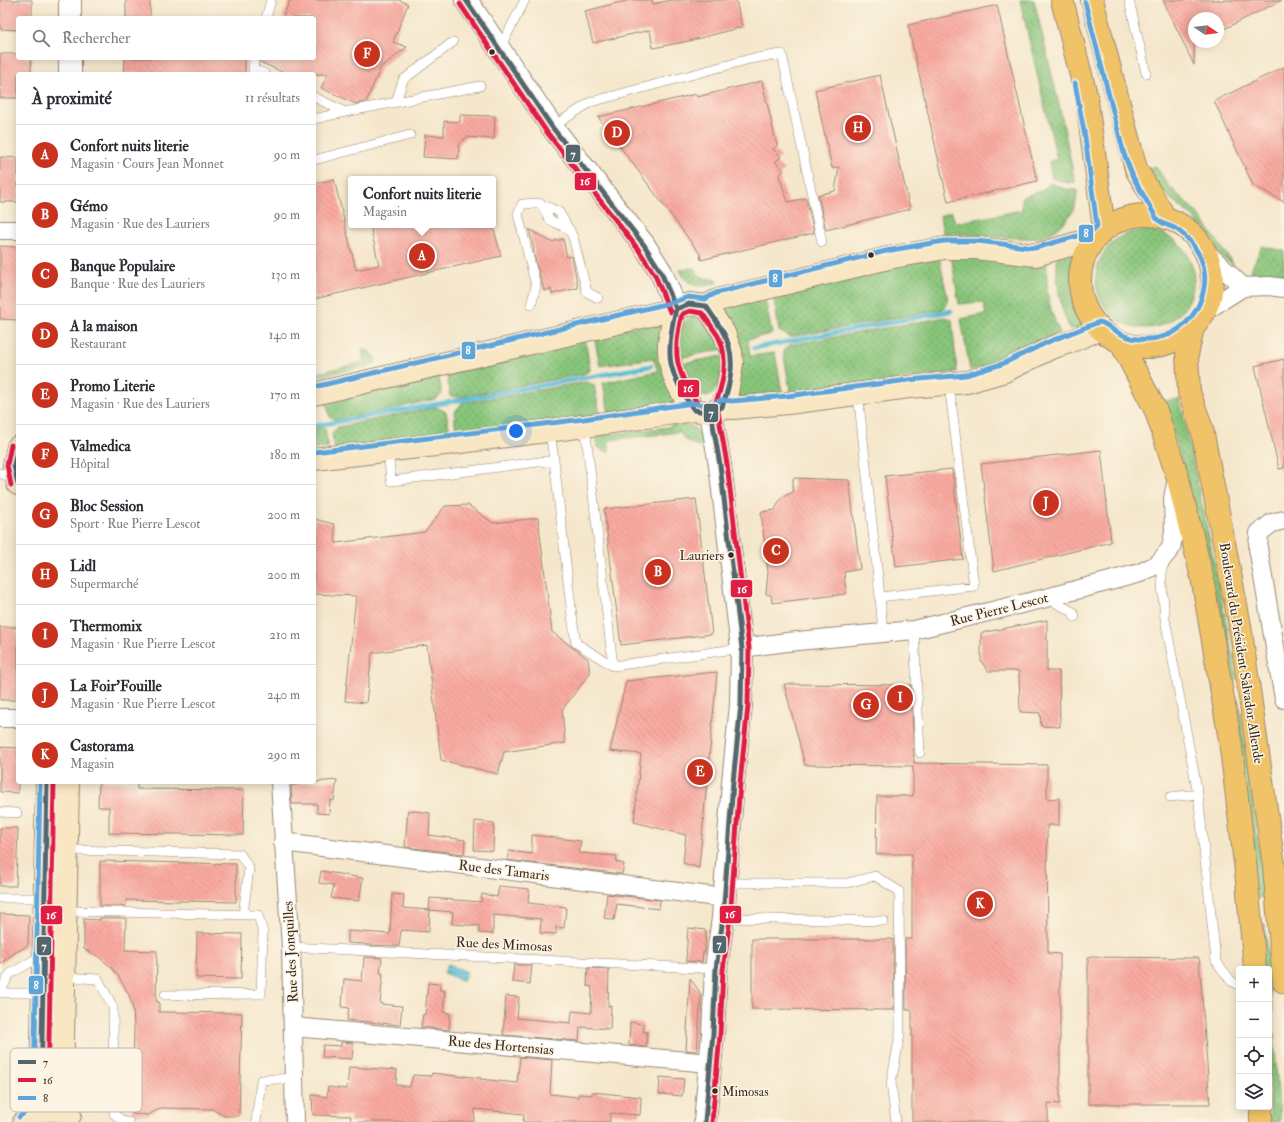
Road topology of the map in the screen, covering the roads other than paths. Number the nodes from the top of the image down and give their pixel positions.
1 (70, 0) edge
2 (272, 0) edge
3 (466, 0) edge
4 (524, 0) edge
5 (1062, 0) edge
6 (1092, 0) edge
7 (1129, 0) edge
8 (70, 16) edge
9 (267, 16) edge
10 (453, 42) dead end
11 (499, 50) junction
12 (70, 60) edge
13 (254, 60) edge
14 (253, 71) edge
15 (70, 72) edge
16 (1146, 72) dead end
17 (480, 86) dead end
18 (316, 98) edge
19 (396, 102) junction
20 (345, 112) junction
21 (316, 119) edge
22 (552, 127) junction
23 (410, 135) dead end
24 (316, 159) edge
25 (1164, 216) junction
26 (0, 230) edge
27 (16, 230) edge
28 (1099, 234) junction
29 (822, 242) dead end
30 (1206, 252) junction
31 (1242, 287) junction
32 (1284, 288) edge
33 (598, 298) dead end
34 (531, 305) dead end
35 (706, 306) junction
36 (676, 309) junction
37 (1199, 319) junction
38 (1100, 329) junction
39 (1121, 343) junction
40 (949, 384) junction
41 (858, 393) junction
42 (316, 394) edge
43 (709, 410) junction
44 (585, 426) junction
45 (550, 431) junction
46 (388, 451) junction
47 (316, 459) edge
48 (554, 460) junction
49 (1178, 475) junction
50 (1284, 520) edge
51 (1172, 544) junction
52 (880, 597) junction
53 (1046, 598) junction
54 (1075, 617) dead end
55 (914, 630) junction
56 (883, 632) junction
57 (742, 648) junction
58 (613, 666) junction
59 (1284, 699) edge
60 (0, 718) edge
61 (16, 718) edge
62 (920, 753) dead end
63 (47, 784) edge
64 (68, 784) edge
65 (280, 784) edge
66 (1198, 794) junction
67 (1170, 797) dead end
68 (0, 812) edge
69 (17, 813) dead end
70 (283, 842) junction
71 (67, 850) junction
72 (0, 898) edge
73 (45, 898) junction
74 (725, 900) junction
75 (66, 911) junction
76 (243, 915) junction
77 (884, 921) dead end
78 (291, 947) junction
79 (44, 954) junction
80 (1255, 966) edge
81 (716, 969) junction
82 (50, 982) junction
83 (1284, 982) edge
84 (1236, 984) edge
85 (0, 993) edge
86 (164, 995) dead end
87 (293, 1028) junction
88 (44, 1048) edge
89 (57, 1048) edge
90 (113, 1048) edge
91 (710, 1063) junction
92 (294, 1078) junction
93 (1261, 1110) edge
94 (37, 1112) edge
95 (58, 1112) edge
96 (114, 1112) edge
97 (73, 1119) edge
98 (24, 1122) edge
99 (129, 1122) edge
100 (256, 1122) edge
101 (295, 1122) edge
102 (705, 1122) edge
103 (896, 1122) edge
104 (1261, 1122) edge

1 - 8 street
2 - 9 lane
3 - 11 street
4 - 11 lane
5 - 28 main road
6 - 25 main road
7 - 16 lane
10 - 19 lane
11 - 22 street
12 - 15 street
13 - 14 lane
17 - 19 lane
18 - 20 lane
19 - 20 lane
20 - 21 lane
22 - 29 lane
22 - 36 street
23 - 24 lane
25 - 28 main road
25 - 30 main road
26 - 27 street
28 - 35 main road
28 - 38 main road
30 - 31 street
30 - 37 main road
31 - 32 street
31 - 37 street
33 - 34 lane
35 - 36 main road
35 - 43 main road
36 - 42 main road
36 - 43 main road
37 - 39 main road
37 - 83 main road, Boulevard du Président Salvador Allende
38 - 39 main road
38 - 40 main road
39 - 49 main road, Boulevard du Président Salvador Allende
40 - 41 main road
40 - 52 lane
41 - 43 main road
41 - 52 lane
43 - 44 main road
43 - 57 street
44 - 45 main road
44 - 58 lane
45 - 46 main road
45 - 48 lane
46 - 47 main road
46 - 48 lane
48 - 58 lane
49 - 51 street
49 - 80 main road, Boulevard du Président Salvador Allende
50 - 59 street
51 - 53 street, Rue Pierre Lescot
51 - 66 lane
52 - 56 lane
53 - 54 lane
53 - 55 street, Rue Pierre Lescot
55 - 56 street, Rue Pierre Lescot
55 - 62 lane
56 - 57 street, Rue Pierre Lescot
57 - 58 lane
57 - 74 street
60 - 61 street
63 - 73 main road
64 - 71 main road
65 - 70 street, Rue des Jonquilles
66 - 67 lane
66 - 84 lane
68 - 69 lane
70 - 74 street, Rue des Tamaris
70 - 78 street, Rue des Jonquilles
71 - 75 main road
71 - 76 lane
72 - 73 lane
73 - 79 main road
74 - 77 lane
74 - 81 street
74 - 103 lane
75 - 76 lane
75 - 82 main road
76 - 86 lane
78 - 81 lane, Rue des Mimosas
78 - 87 street, Rue des Jonquilles
79 - 82 main road
79 - 85 lane
81 - 91 street
82 - 85 lane
82 - 88 main road
82 - 89 main road
82 - 90 lane
87 - 91 street, Rue des Hortensias
87 - 92 street, Rue des Jonquilles
91 - 102 street
92 - 100 lane
92 - 101 street, Rue des Jonquilles
93 - 104 main road
94 - 98 main road
95 - 97 main road
96 - 99 lane

